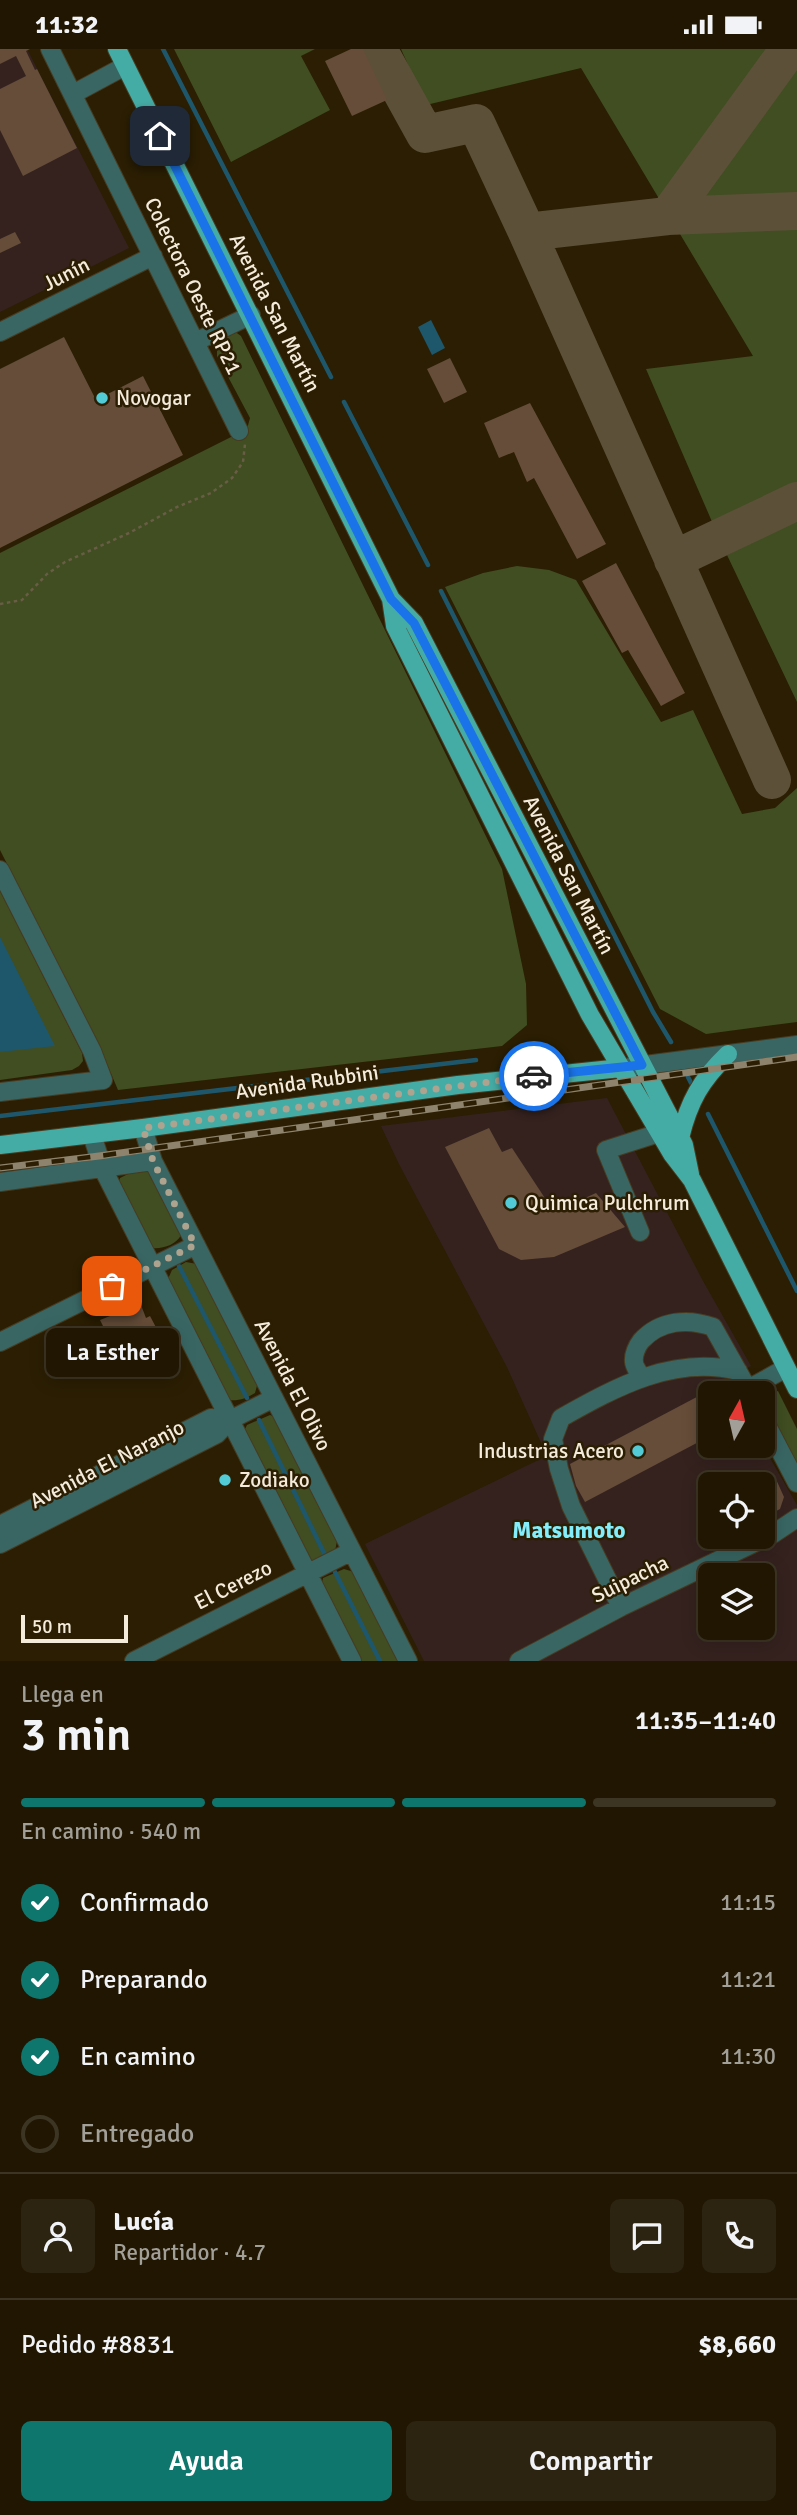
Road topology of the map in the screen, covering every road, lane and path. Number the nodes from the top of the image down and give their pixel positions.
1 (50, 49) edge
2 (117, 49) edge
3 (125, 66) junction
4 (73, 94) junction
5 (153, 256) junction
6 (250, 315) junction
7 (0, 333) edge
8 (195, 342) junction
9 (239, 431) joint
10 (391, 599) junction
11 (0, 604) edge
12 (0, 870) edge
13 (797, 1045) edge
14 (727, 1053) junction
15 (642, 1065) junction
16 (621, 1068) junction
17 (0, 1093) edge
18 (143, 1128) junction
19 (659, 1133) junction
20 (92, 1135) junction
21 (680, 1138) junction
22 (0, 1145) edge
23 (153, 1161) junction
24 (103, 1169) junction
25 (691, 1180) junction
26 (0, 1182) edge
27 (640, 1232) dead end
28 (195, 1245) junction
29 (152, 1266) junction
30 (0, 1342) edge
31 (786, 1369) junction
32 (738, 1371) junction
33 (641, 1377) junction
34 (744, 1381) edge
35 (766, 1381) edge
36 (797, 1389) edge
37 (274, 1398) junction
38 (230, 1420) junction
39 (775, 1441) edge
40 (797, 1483) edge
41 (797, 1518) edge
42 (0, 1525) edge
43 (0, 1543) edge
44 (352, 1551) junction
45 (308, 1573) junction
46 (621, 1608) junction
47 (134, 1661) edge
48 (352, 1661) edge
49 (408, 1661) edge
50 (519, 1661) edge

1 - 4 street, Colectora Oeste RP21
2 - 3 main road, Avenida San Martín
3 - 4 street
3 - 6 main road, Avenida San Martín
4 - 5 street, Colectora Oeste RP21
5 - 7 street, Junín
5 - 8 street, Colectora Oeste RP21
6 - 8 street
6 - 10 main road, Avenida San Martín
8 - 9 street, Colectora Oeste RP21
9 - 11 path
10 - 15 main road, Avenida San Martín
10 - 16 main road, Avenida San Martín
12 - 17 street
13 - 14 street
14 - 15 street
14 - 21 main road
15 - 16 street
15 - 21 main road, Avenida San Martín
16 - 18 main road, Avenida Rubbini
16 - 19 main road, Avenida San Martín
18 - 20 main road, Avenida Rubbini
18 - 23 street, Avenida El Olivo
19 - 25 main road, Avenida San Martín
19 - 27 street
20 - 22 main road, Avenida Rubbini
20 - 24 street
21 - 25 main road, Avenida San Martín
23 - 24 street
23 - 28 street, Avenida El Olivo
24 - 26 street
24 - 29 street
25 - 31 main road, Avenida San Martín
28 - 29 street
28 - 37 street, Avenida El Olivo
29 - 30 street
29 - 38 street
31 - 35 street
31 - 36 main road, Avenida San Martín
32 - 33 street
32 - 33 street
32 - 34 street
33 - 46 street
37 - 38 street, Avenida El Naranjo
37 - 44 street, Avenida El Olivo
38 - 42 street, Avenida El Naranjo
38 - 43 street, Avenida El Naranjo
38 - 45 street
39 - 40 street
41 - 46 street, Suipacha
44 - 45 street, El Cerezo
44 - 49 street, Avenida El Olivo
45 - 47 street, El Cerezo
45 - 48 street
46 - 50 street, Suipacha

